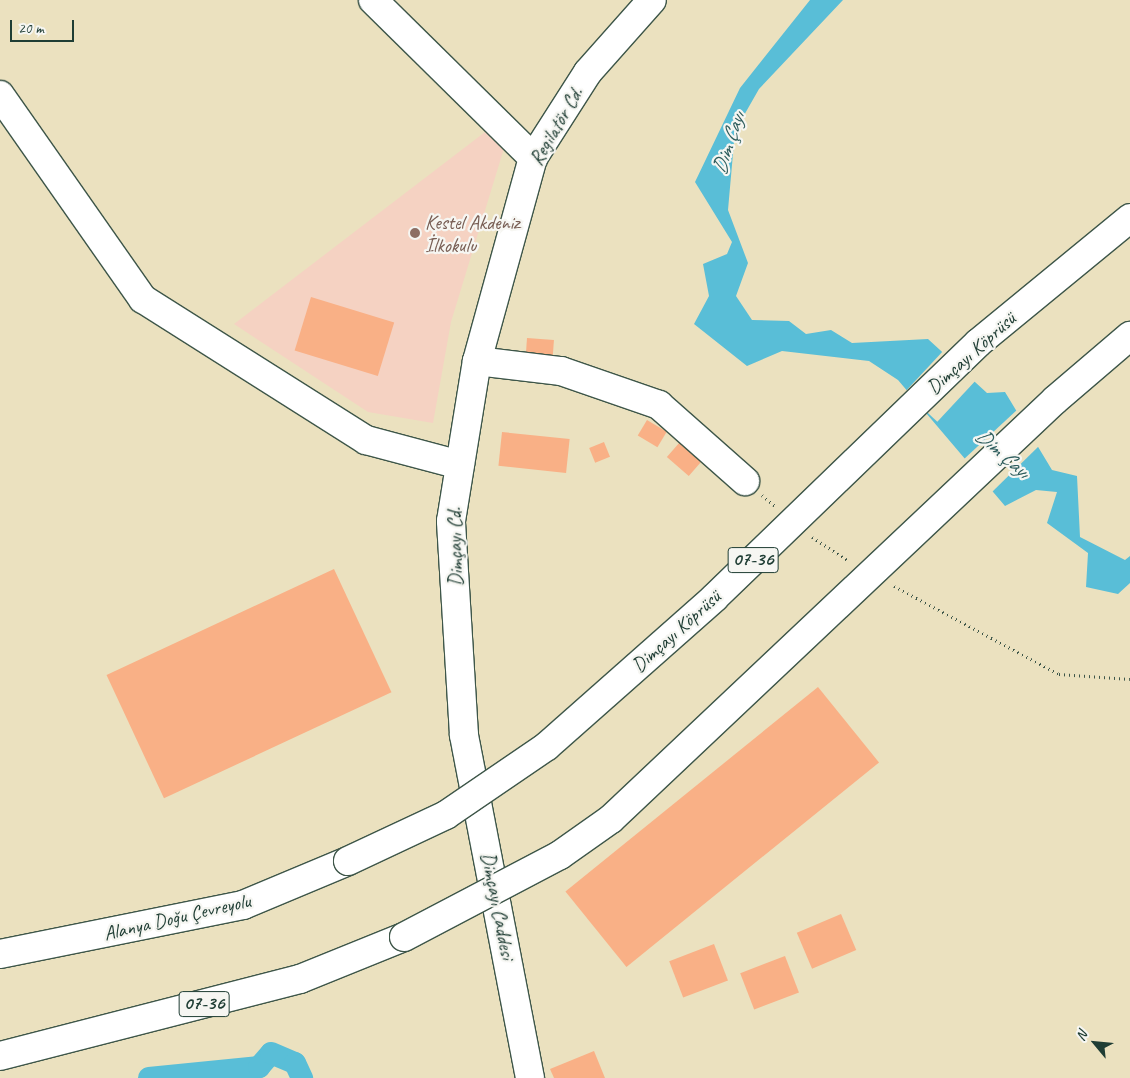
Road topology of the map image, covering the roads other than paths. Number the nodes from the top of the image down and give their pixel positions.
1 (373, 0) edge
2 (652, 0) edge
3 (0, 95) edge
4 (532, 158) junction
5 (1130, 218) edge
6 (1130, 336) edge
7 (477, 361) junction
8 (460, 465) junction
9 (744, 481) road end
10 (464, 735) joint
11 (348, 861) joint
12 (0, 954) edge
13 (0, 1056) edge
14 (530, 1078) edge

1 - 4 main road
2 - 4 main road, Regilatör Cd.
3 - 8 main road
4 - 7 main road, Regilatör Cd.
5 - 11 main road, Dimçayı Köprüsü / 07-36, bridge
6 - 13 main road, 07-36, bridge
7 - 8 main road, Dimçayı Cd.
7 - 9 main road
8 - 10 main road, Dimçayı Cd.
10 - 14 main road, Dimçayı Caddesi
11 - 12 main road, Alanya Doğu Çevreyolu / 07-36

